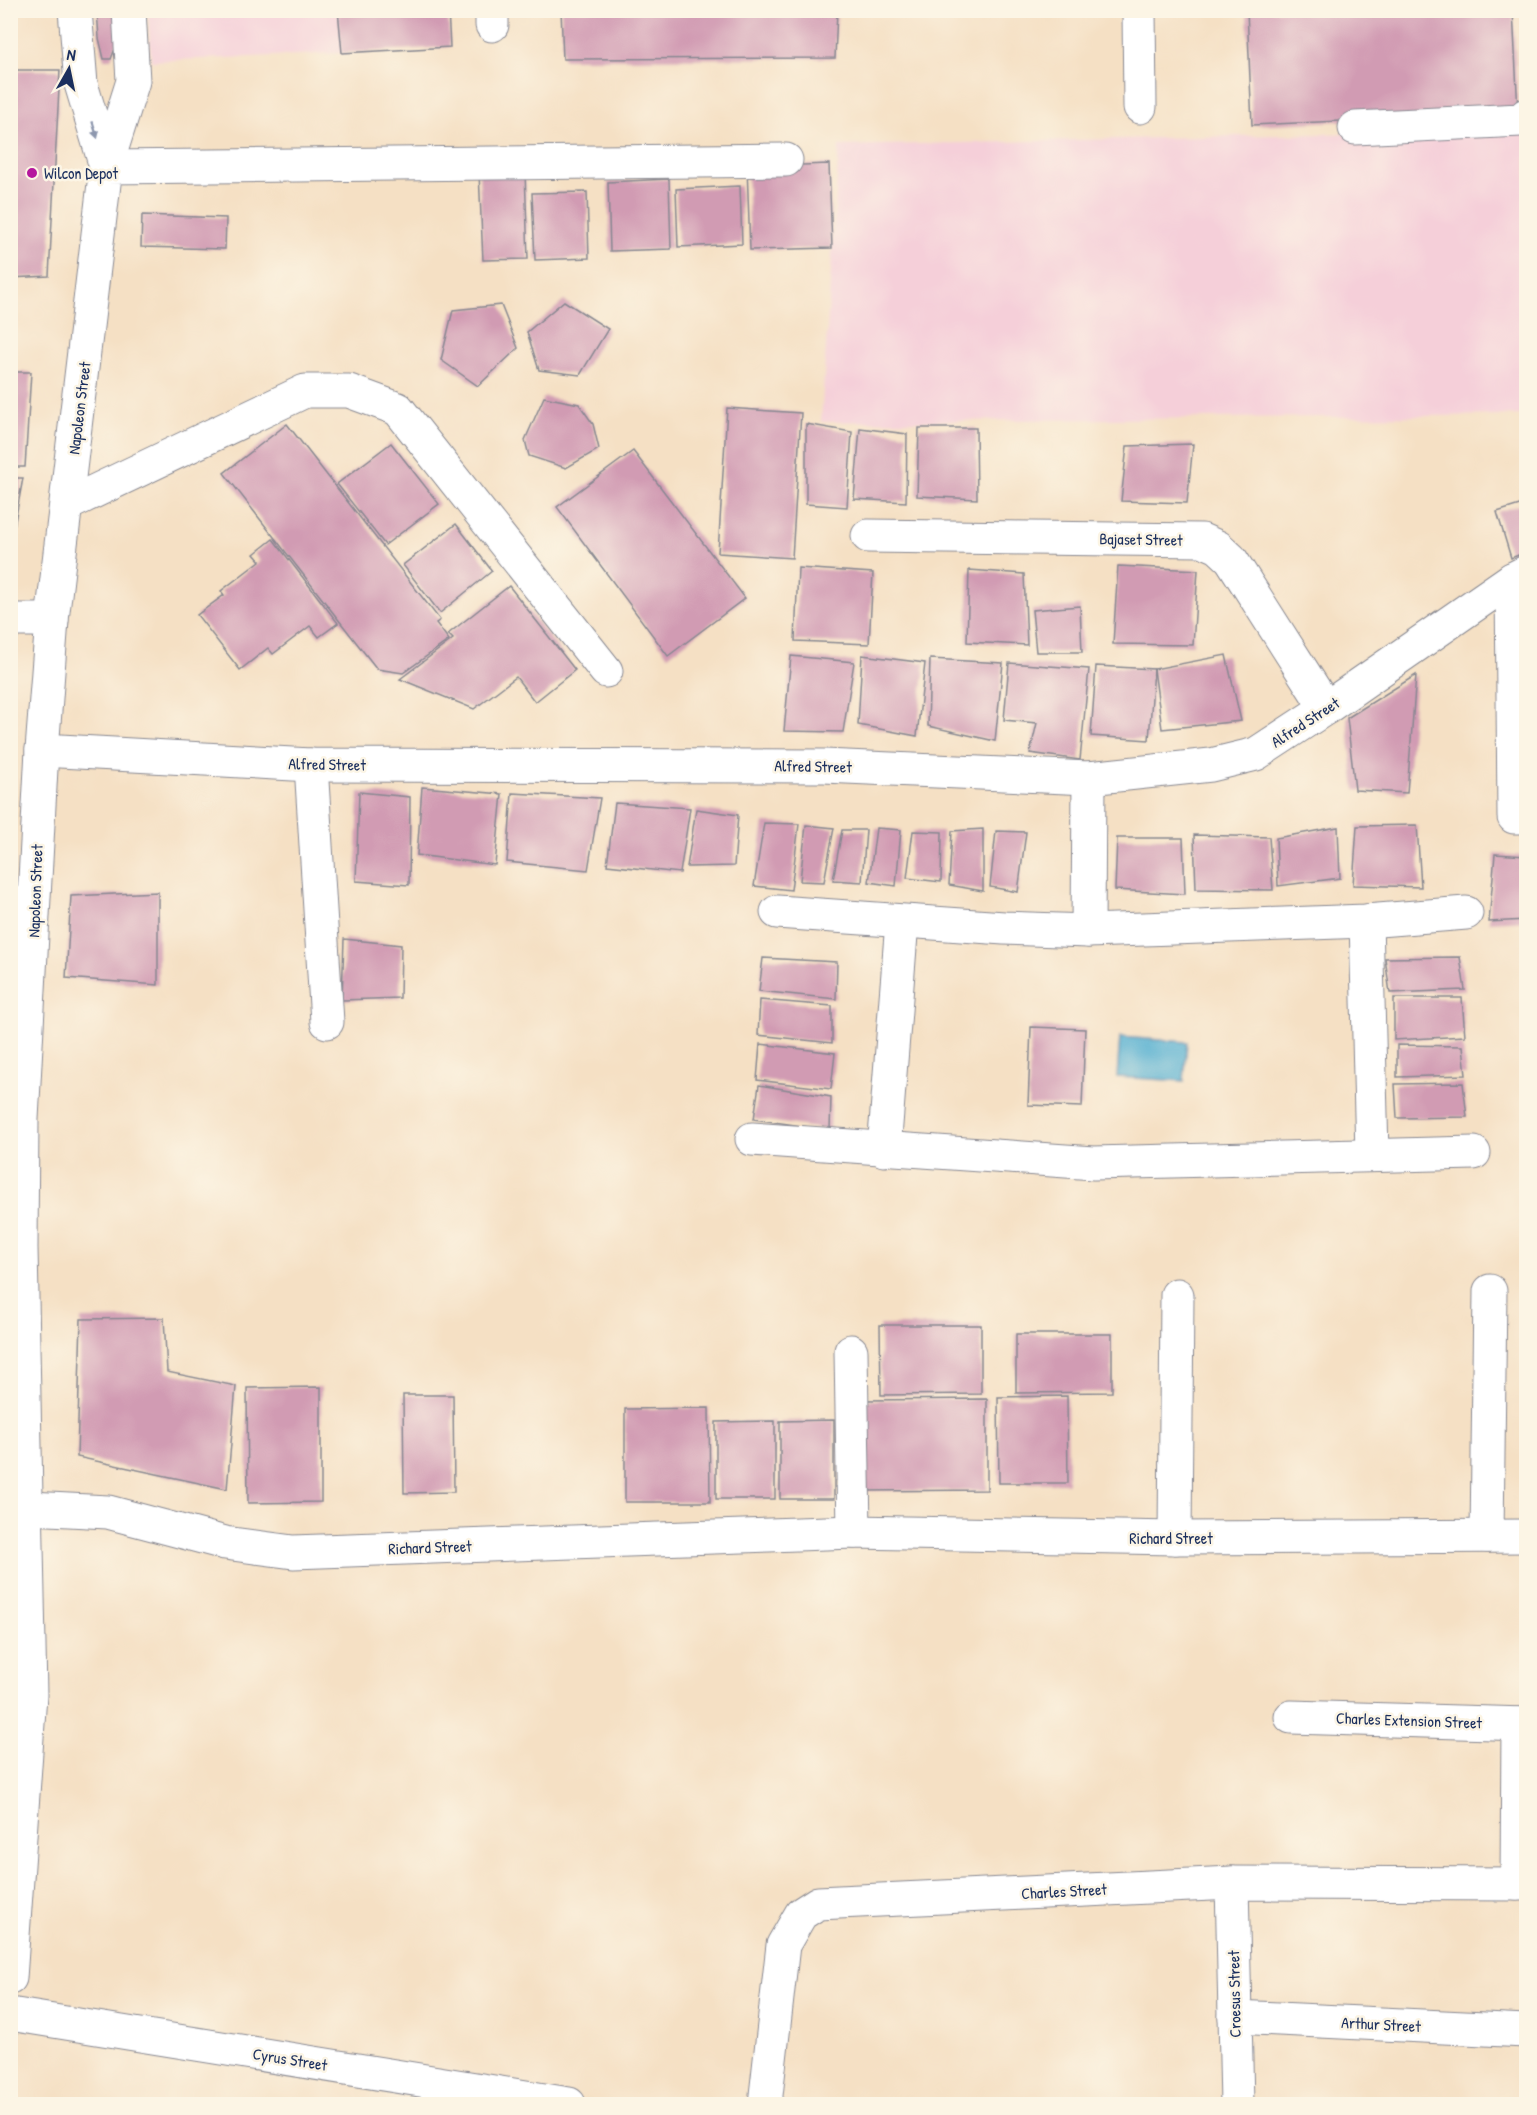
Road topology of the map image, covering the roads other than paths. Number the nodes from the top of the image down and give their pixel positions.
1 (75, 10) edge
2 (129, 10) edge
3 (1139, 10) edge
4 (1140, 107) dead end
5 (1527, 115) edge
6 (1355, 128) dead end
7 (786, 160) dead end
8 (106, 167) junction
9 (68, 504) junction
10 (868, 536) dead end
11 (1519, 576) edge
12 (10, 620) edge
13 (52, 620) junction
14 (606, 671) dead end
15 (1326, 708) junction
16 (42, 750) junction
17 (311, 765) junction
18 (1089, 778) junction
19 (1527, 817) edge
20 (777, 912) dead end
21 (1466, 913) dead end
22 (1366, 921) junction
23 (902, 922) junction
24 (1088, 931) junction
25 (21, 965) edge
26 (327, 1022) dead end
27 (752, 1139) dead end
28 (884, 1150) junction
29 (1474, 1153) dead end
30 (1372, 1154) junction
31 (16, 1248) edge
32 (1490, 1291) dead end
33 (1177, 1294) dead end
34 (851, 1351) dead end
35 (18, 1507) edge
36 (854, 1532) junction
37 (1487, 1536) junction
38 (1527, 1536) edge
39 (1175, 1538) junction
40 (20, 1696) edge
41 (1291, 1717) dead end
42 (1522, 1724) edge
43 (1232, 1883) junction
44 (1522, 1884) edge
45 (10, 1978) edge
46 (10, 2014) edge
47 (1235, 2017) junction
48 (1527, 2031) edge
49 (569, 2104) edge
50 (765, 2104) edge
51 (1237, 2104) edge

1 -> 8 street, Napoleon Street
2 - 8 street, Napoleon Street
3 - 4 street
5 - 6 street
7 - 8 street
8 - 9 street, Napoleon Street
9 - 13 street, Napoleon Street
9 - 14 street
10 - 15 street, Bajaset Street
11 - 15 street, Alfred Street
11 - 19 street
12 - 13 street
13 - 16 street, Napoleon Street
15 - 18 street, Alfred Street
16 - 17 street, Alfred Street
16 - 25 street, Napoleon Street
17 - 18 street, Alfred Street
17 - 26 street
18 - 24 street
20 - 23 street
21 - 22 street
22 - 24 street
22 - 30 street
23 - 24 street
23 - 28 street
25 - 31 street, Napoleon Street
27 - 28 street
28 - 30 street
29 - 30 street
31 - 35 street, Napoleon Street
32 - 37 street
33 - 39 street
34 - 36 street
35 - 36 street, Richard Street
35 - 40 street, Napoleon Street
36 - 39 street, Richard Street
37 - 38 street, Richard Street
37 - 39 street, Richard Street
40 - 45 street, Napoleon Street
41 - 42 street, Charles Extension Street
42 - 44 street
43 - 44 street, Charles Street
43 - 47 street, Croesus Street
43 - 50 street, Charles Street
46 - 49 street, Cyrus Street
47 - 48 street, Arthur Street
47 - 51 street, Croesus Street

